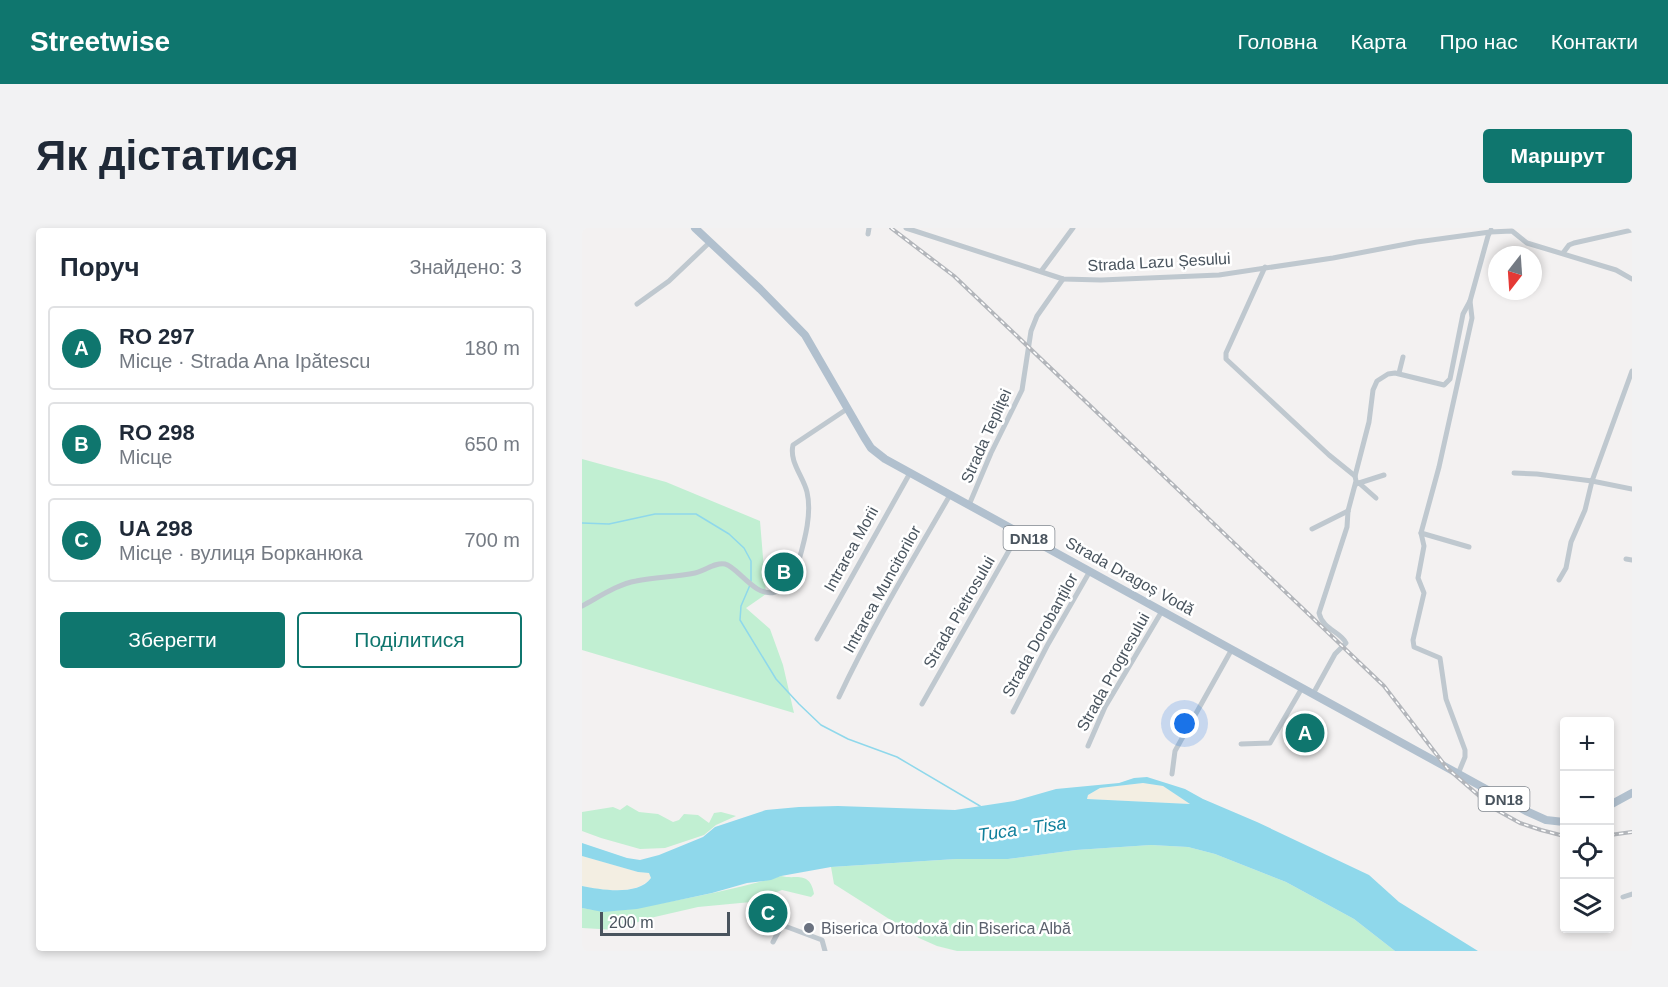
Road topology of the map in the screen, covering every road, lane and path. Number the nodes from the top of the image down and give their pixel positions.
1 (695, 228) edge
2 (906, 228) edge
3 (1073, 228) edge
4 (1491, 230) edge
5 (1632, 230) edge
6 (710, 242) junction
7 (1563, 253) junction
8 (1265, 267) junction
9 (1042, 270) junction
10 (1064, 279) junction
11 (1632, 279) edge
12 (1470, 301) junction
13 (637, 304) dead end
14 (1402, 357) dead end
15 (1632, 371) edge
16 (1398, 373) junction
17 (847, 409) junction
18 (910, 473) junction
19 (1514, 473) dead end
20 (1384, 475) dead end
21 (1355, 476) junction
22 (1592, 481) junction
23 (1358, 483) junction
24 (1632, 489) edge
25 (950, 495) junction
26 (1376, 498) dead end
27 (969, 505) junction
28 (1348, 511) junction
29 (1312, 530) dead end
30 (1019, 533) junction
31 (1421, 533) junction
32 (1469, 547) dead end
33 (1090, 571) junction
34 (1559, 580) dead end
35 (582, 606) edge
36 (1162, 611) junction
37 (817, 639) dead end
38 (1232, 649) junction
39 (1302, 688) junction
40 (1313, 694) junction
41 (839, 697) dead end
42 (922, 704) dead end
43 (1013, 712) dead end
44 (1241, 744) dead end
45 (1088, 746) dead end
46 (1172, 774) dead end
47 (1458, 774) junction
48 (1632, 793) edge
49 (1614, 803) edge
50 (1560, 822) edge
51 (1632, 894) edge
52 (1623, 897) dead end
53 (762, 910) dead end
54 (782, 925) junction
55 (772, 942) dead end
56 (825, 951) edge

1 - 6 main road, Strada Dragoș Vodă / DN18
2 - 9 street, Strada Lazu Șesului
3 - 9 street
4 - 7 street, Strada Lazu Șesului
4 - 8 street, Strada Lazu Șesului
4 - 12 street
5 - 7 street
6 - 13 street
6 - 17 main road, Strada Dragoș Vodă / DN18
7 - 11 street, Strada Lazu Șesului
8 - 10 street, Strada Lazu Șesului
8 - 21 street
9 - 10 street, Strada Lazu Șesului
10 - 27 street, Strada Tepliței
12 - 16 street
12 - 31 street
14 - 16 street
15 - 22 street
16 - 21 street
17 - 18 main road, Strada Dragoș Vodă / DN18
17 - 35 street
18 - 25 main road, Strada Dragoș Vodă / DN18
18 - 37 street, Intrarea Morii
19 - 22 street
20 - 23 street
21 - 23 street
22 - 24 street
22 - 34 street
23 - 26 street
23 - 28 street
25 - 27 main road, Strada Dragoș Vodă / DN18
25 - 41 street, Intrarea Muncitorilor
27 - 30 main road, Strada Dragoș Vodă / DN18
28 - 29 street
28 - 40 street
30 - 33 main road, Strada Dragoș Vodă / DN18
30 - 42 street, Strada Pietrosului
31 - 32 street
31 - 47 street
33 - 36 main road, Strada Dragoș Vodă / DN18
33 - 43 street, Strada Dorobanților
36 - 38 main road, Strada Dragoș Vodă / DN18
36 - 45 street, Strada Progresului
38 - 39 main road, Strada Dragoș Vodă / DN18
38 - 46 street
39 - 40 main road, Strada Dragoș Vodă / DN18
39 - 44 street
40 - 47 main road, Strada Dragoș Vodă / DN18
47 - 50 main road, Strada Dragoș Vodă / DN18
48 - 49 main road
51 - 52 street
53 - 54 street
54 - 55 street
54 - 56 street

